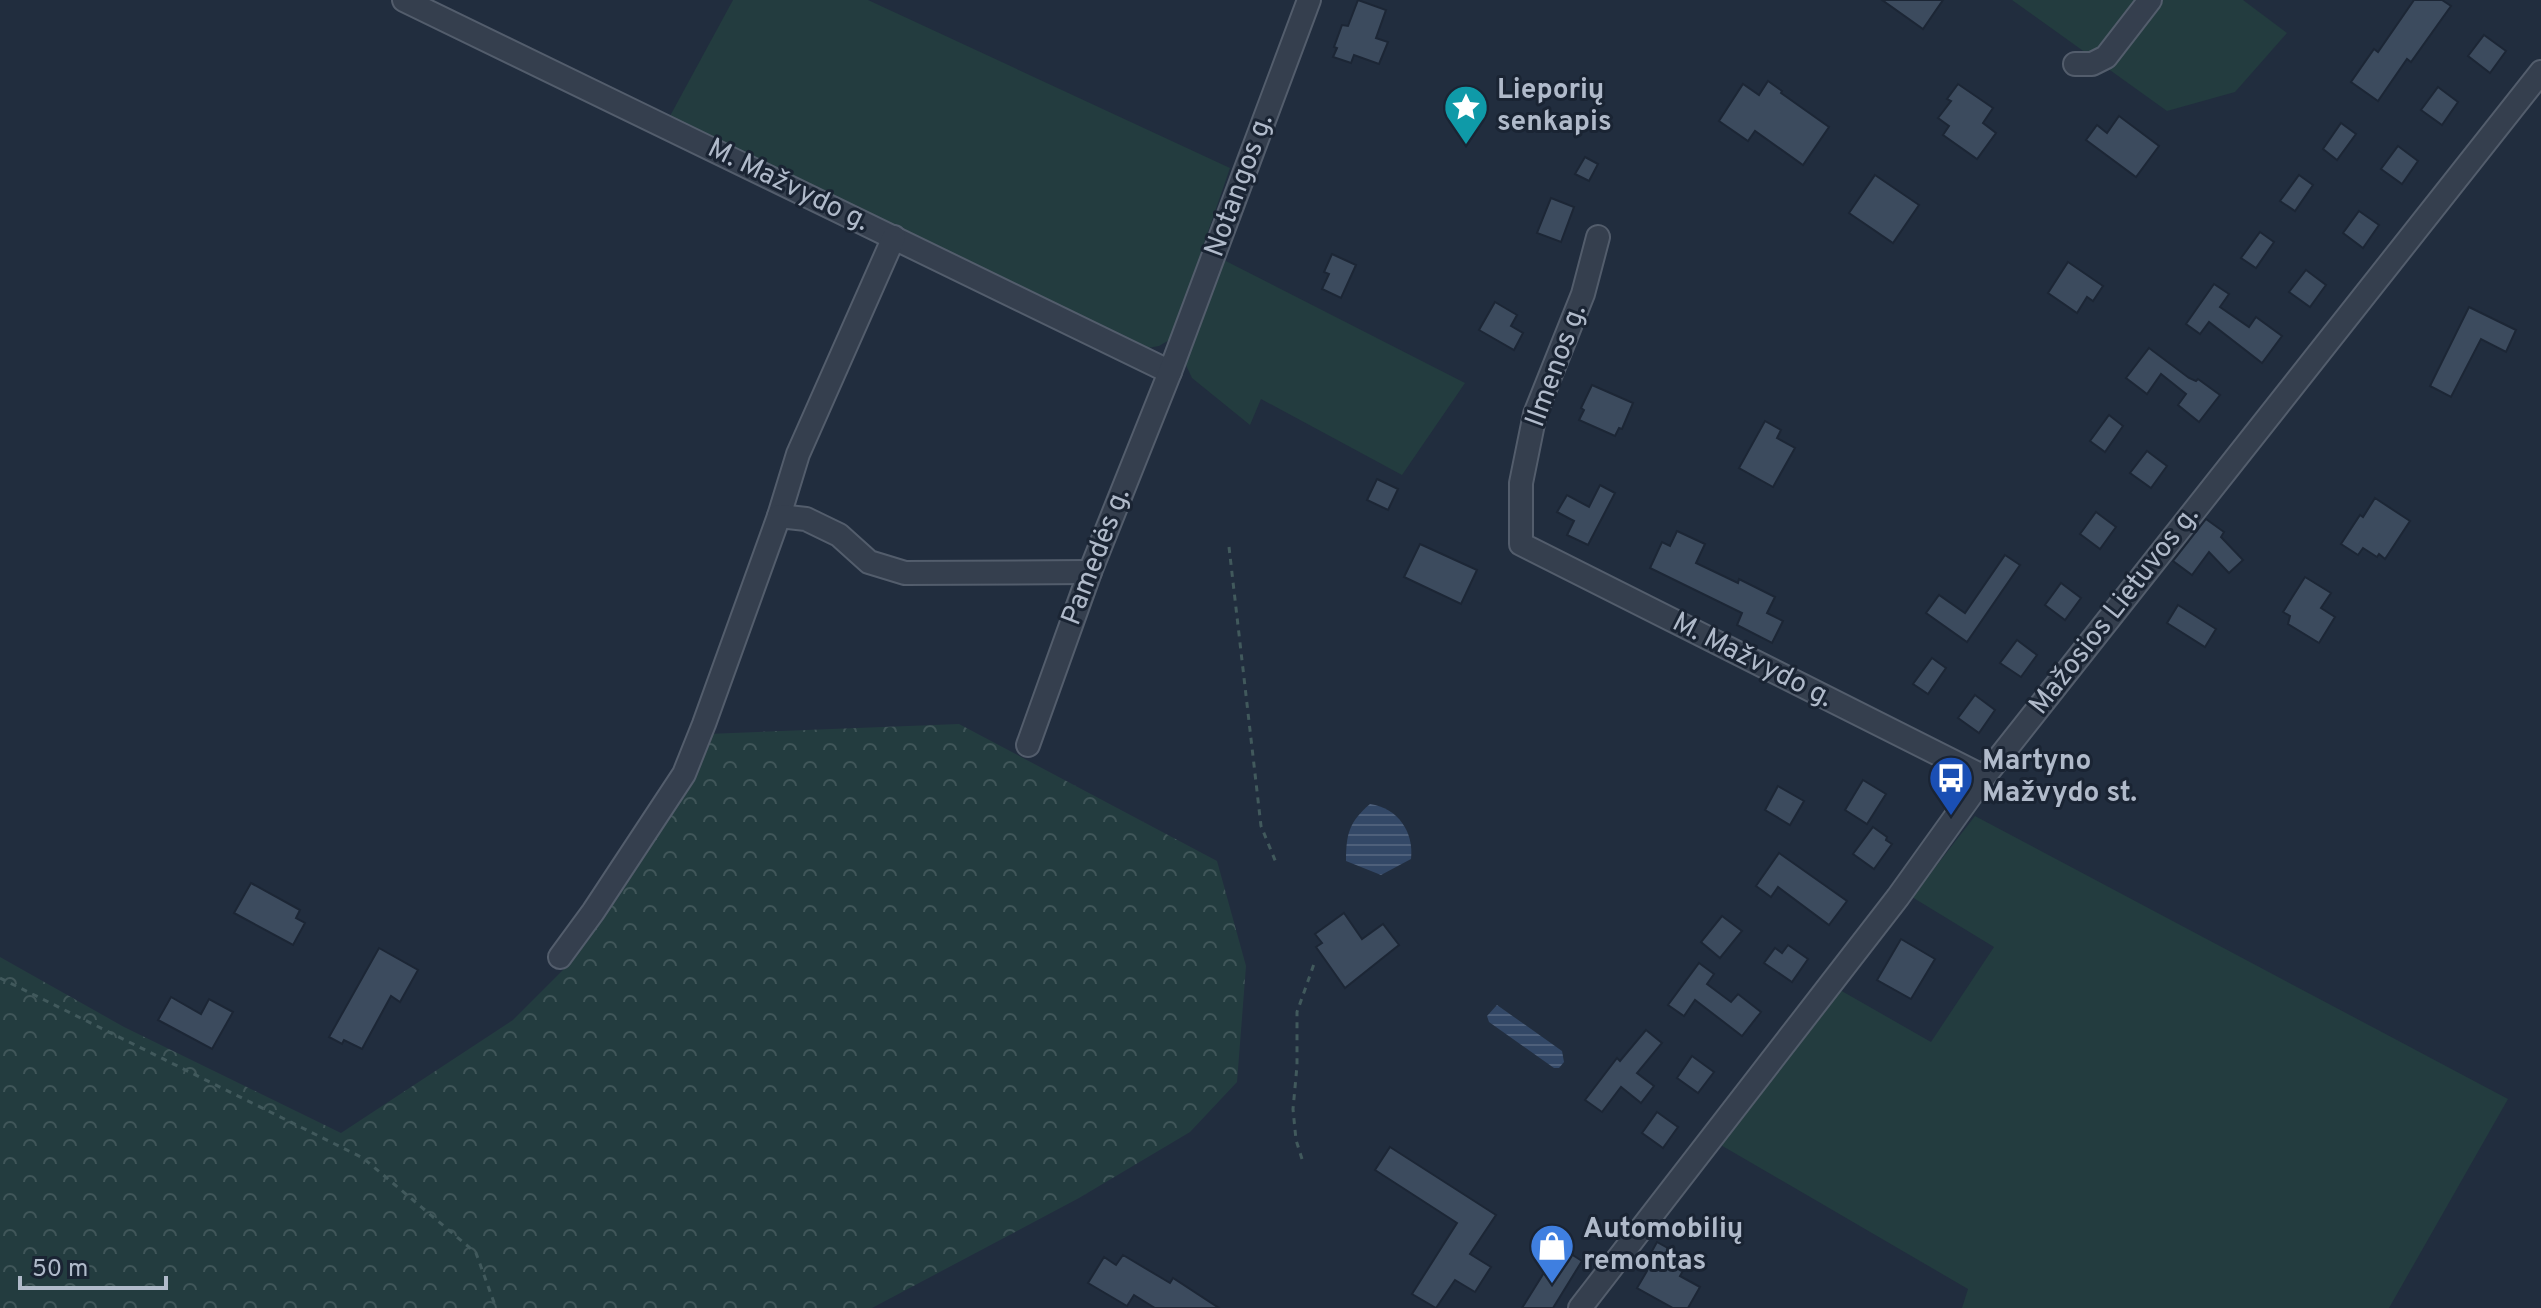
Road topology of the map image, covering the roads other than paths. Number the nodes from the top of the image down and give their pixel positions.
1 (404, 0) edge
2 (1309, 0) edge
3 (2150, 0) edge
4 (2075, 64) dead end
5 (2541, 72) edge
6 (894, 237) junction
7 (1598, 237) dead end
8 (1170, 372) junction
9 (779, 516) junction
10 (1521, 544) joint
11 (1090, 572) junction
12 (1028, 745) dead end
13 (1984, 777) junction
14 (560, 957) dead end
15 (1580, 1308) edge

1 - 6 street, M. Mažvydo g.
2 - 8 street, Notangos g.
3 - 4 street
5 - 13 street, Mažosios Lietuvos g.
6 - 8 street, M. Mažvydo g.
6 - 9 street
7 - 10 street, Ilmenos g.
8 - 11 street, Pamedės g.
9 - 11 street
9 - 14 street
10 - 13 street, M. Mažvydo g.
11 - 12 street, Pamedės g.
13 - 15 street, Mažosios Lietuvos g.

